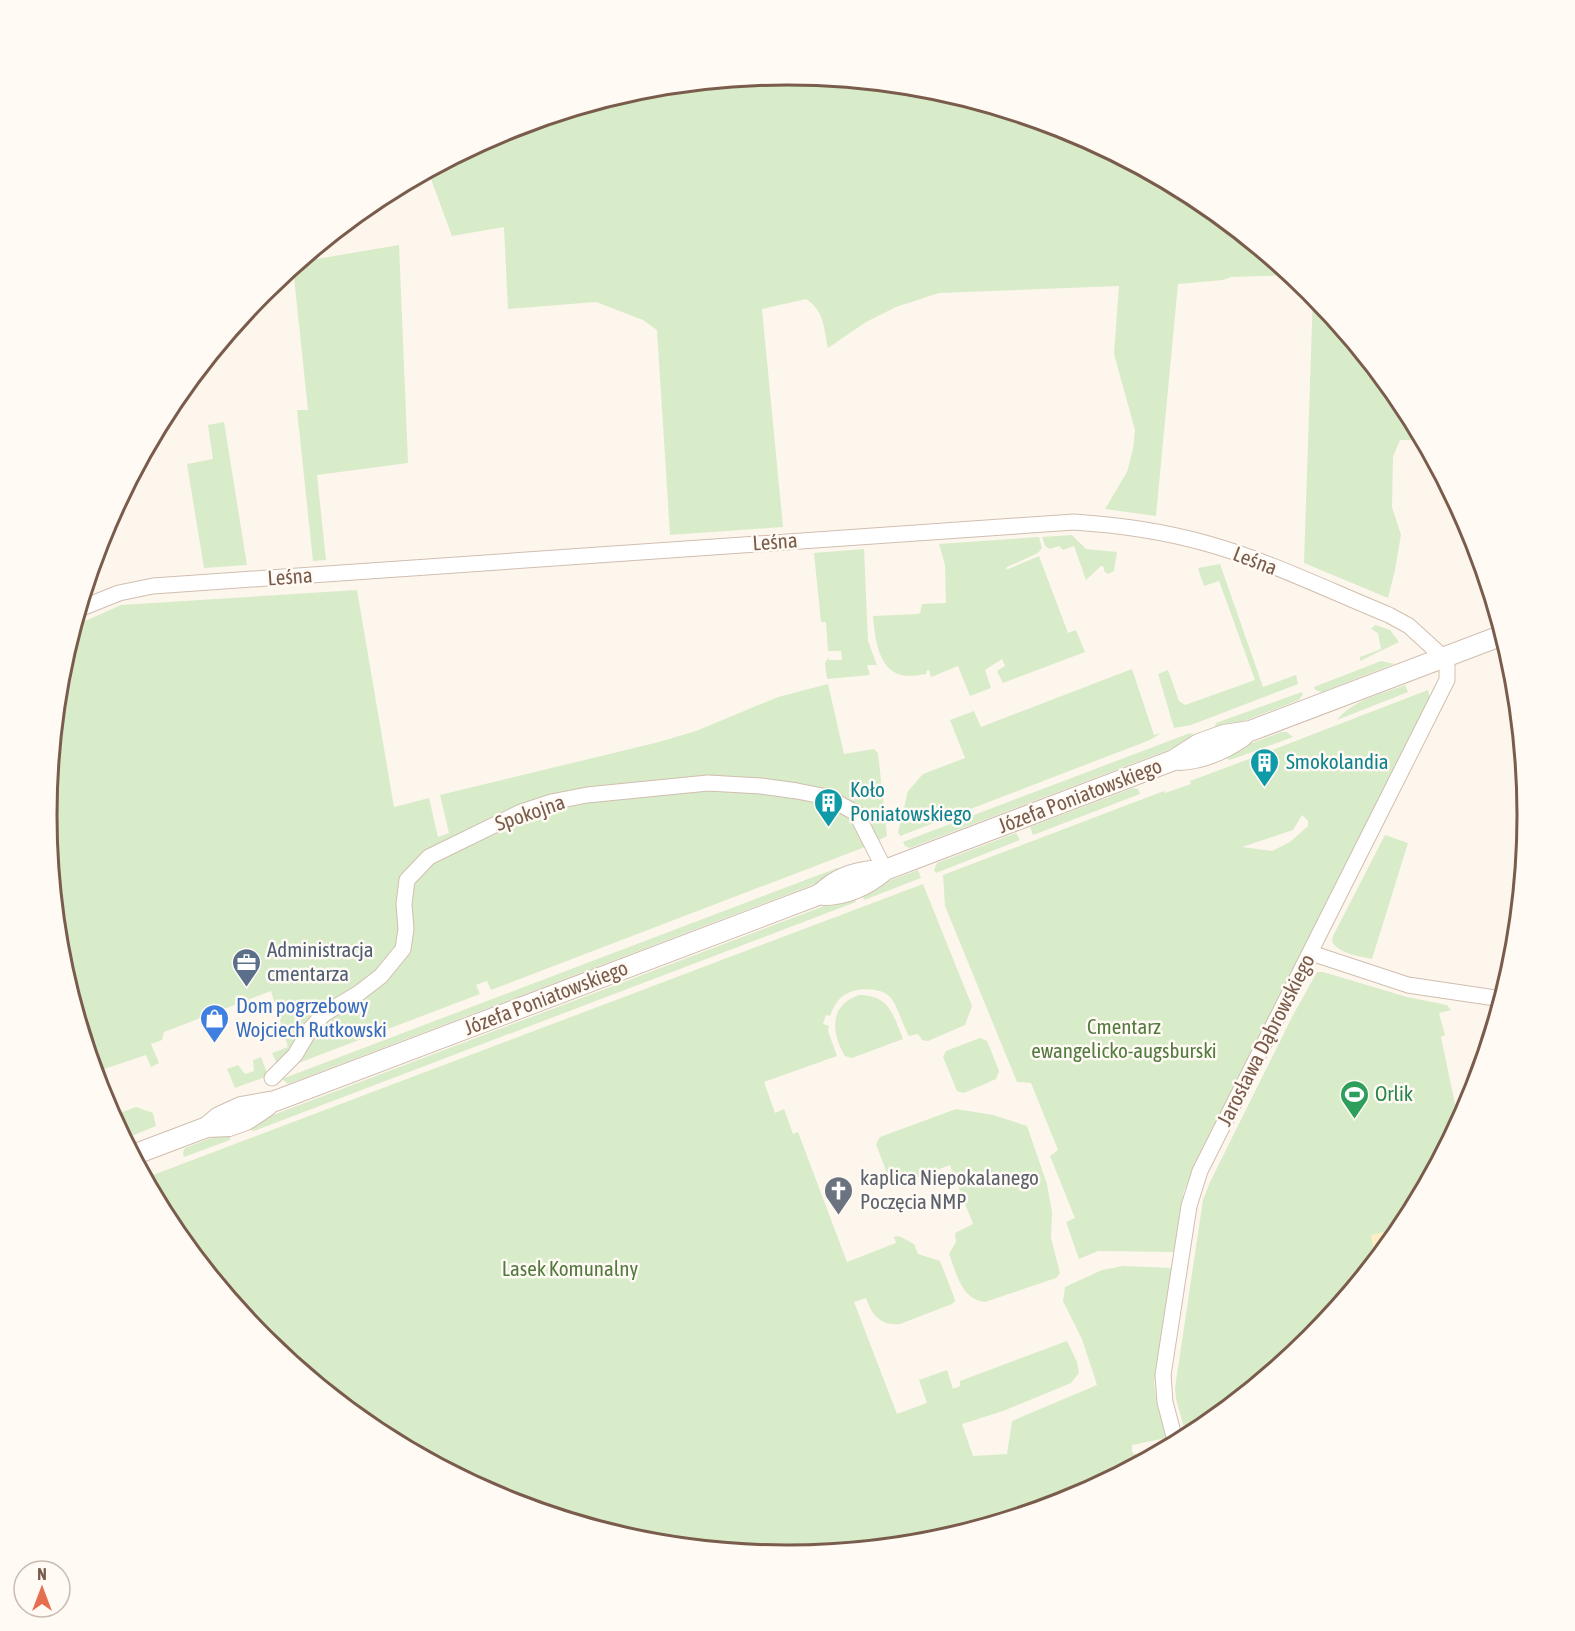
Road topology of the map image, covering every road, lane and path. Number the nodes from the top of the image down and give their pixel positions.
1 (88, 606) edge
2 (1496, 638) edge
3 (1444, 658) junction
4 (885, 870) junction
5 (1311, 953) junction
6 (1495, 998) edge
7 (272, 1078) dead end
8 (139, 1153) edge
9 (1174, 1435) edge

1 - 3 street, Leśna
2 - 3 street, Józefa Poniatowskiego
3 - 4 street, Józefa Poniatowskiego
3 - 5 street, Jarosława Dąbrowskiego
4 - 7 street, Spokojna
4 - 8 street, Józefa Poniatowskiego
5 - 6 street
5 - 9 street, Jarosława Dąbrowskiego

